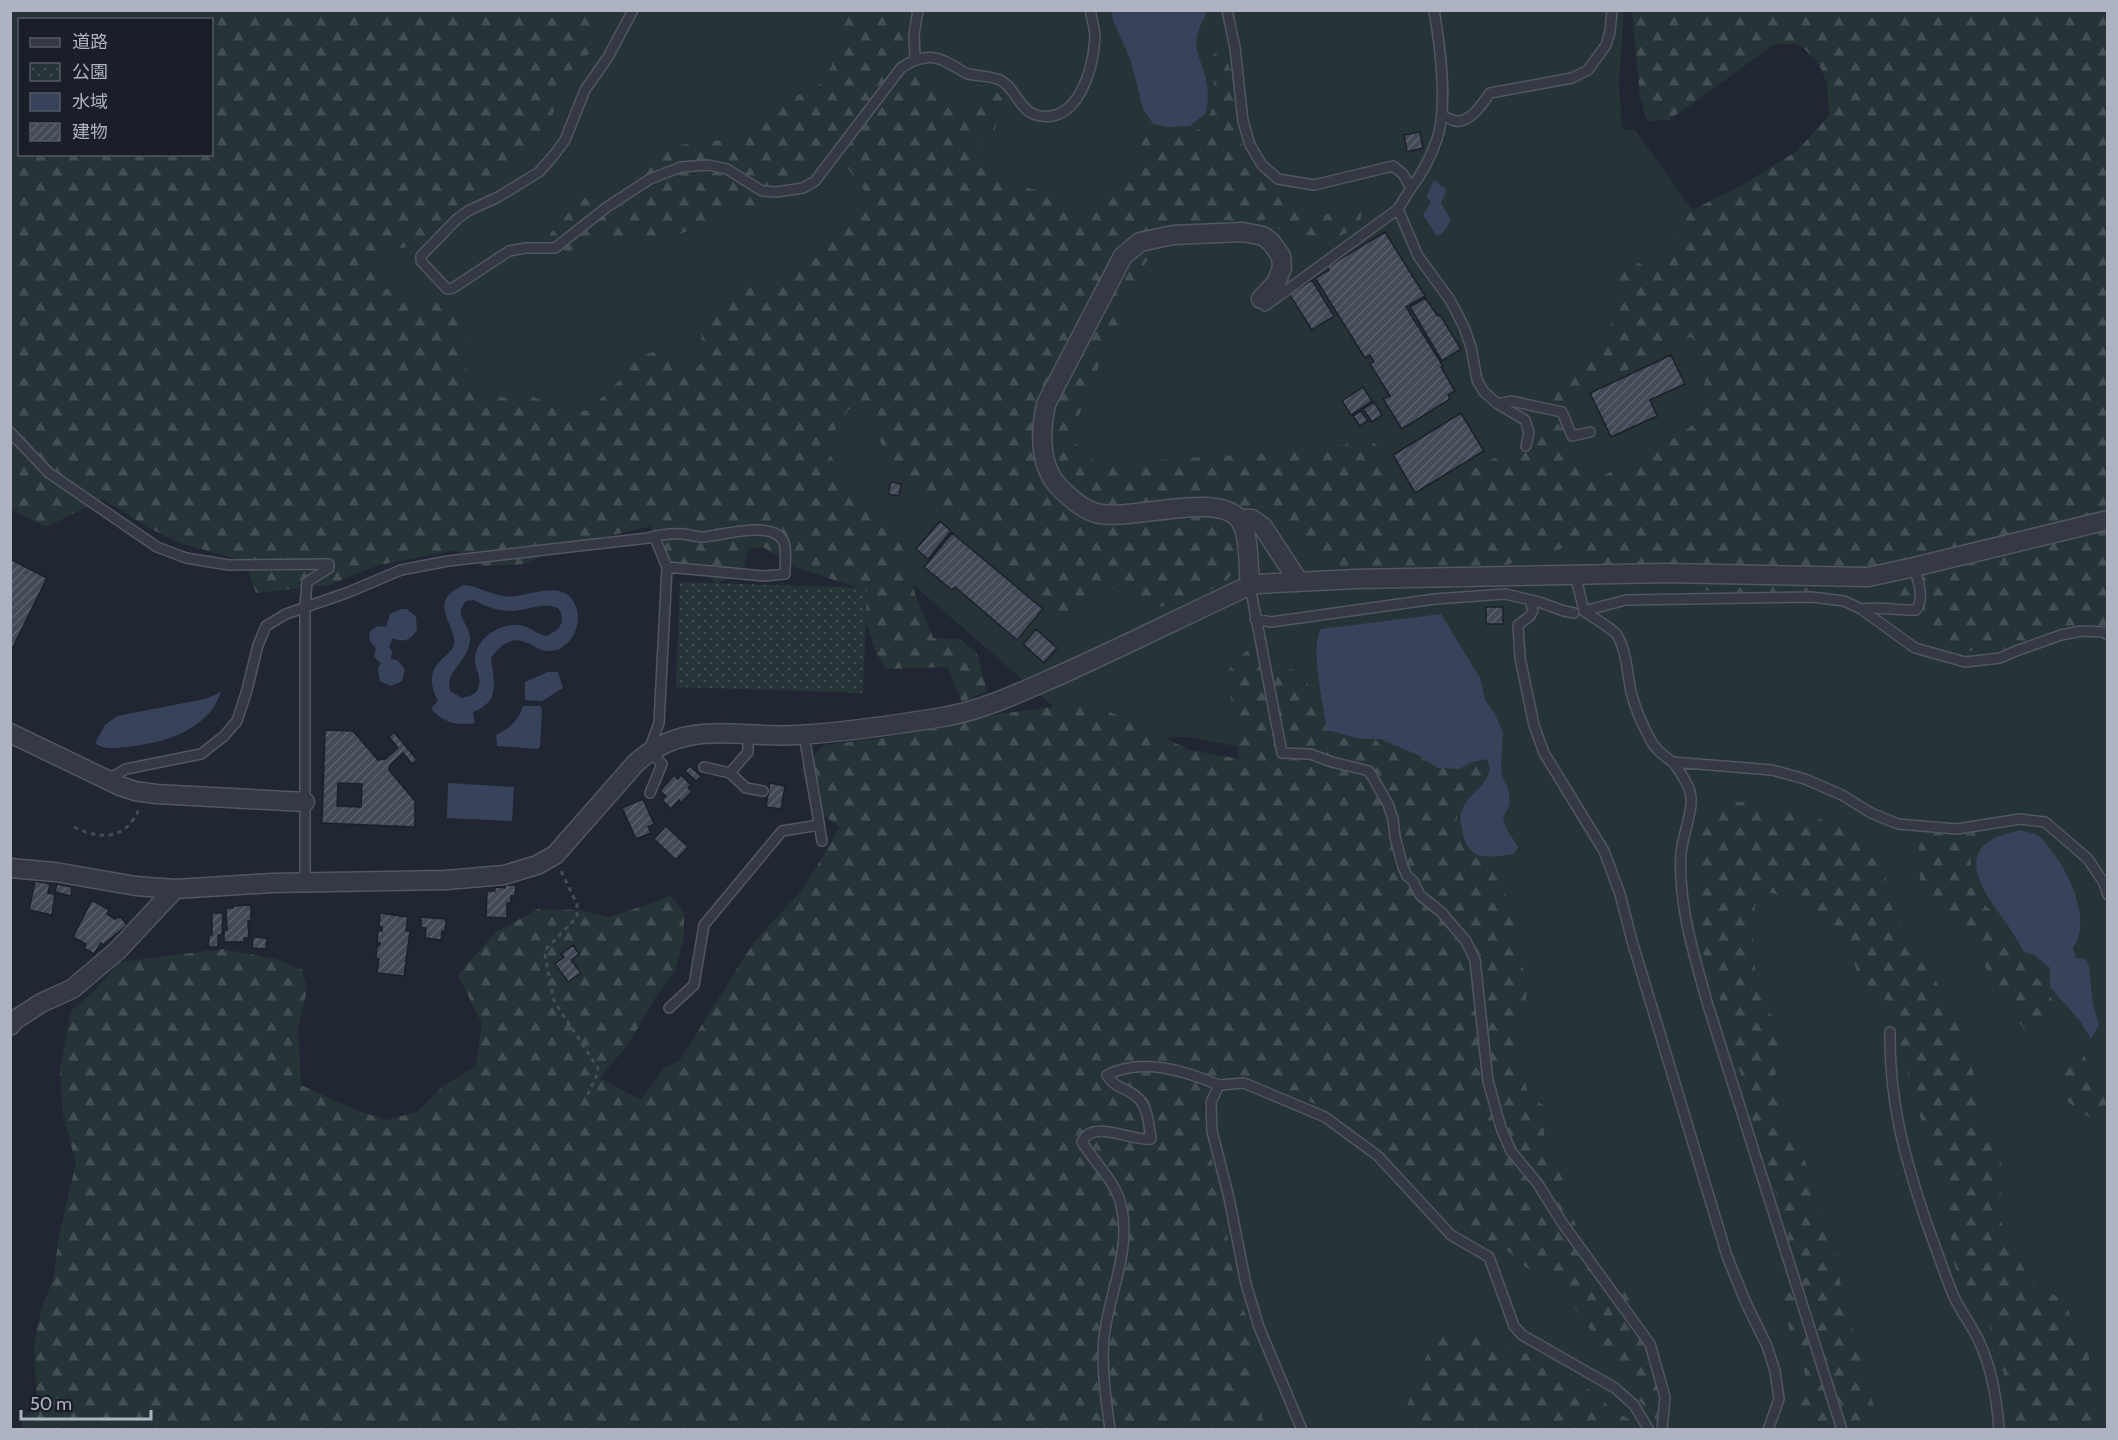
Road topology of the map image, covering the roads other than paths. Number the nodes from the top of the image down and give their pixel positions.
1 (633, 10) edge
2 (918, 10) edge
3 (1090, 10) edge
4 (1227, 10) edge
5 (1434, 10) edge
6 (1612, 10) edge
7 (915, 58) junction
8 (1442, 115) junction
9 (1411, 188) junction
10 (1398, 209) junction
11 (1263, 302) joint
12 (1498, 404) junction
13 (10, 432) edge
14 (1590, 432) dead end
15 (1526, 446) dead end
16 (1239, 519) junction
17 (2108, 520) edge
18 (654, 536) junction
19 (667, 567) junction
20 (1914, 567) junction
21 (1575, 574) junction
22 (1299, 582) junction
23 (1250, 586) junction
24 (1530, 600) junction
25 (305, 607) junction
26 (1861, 609) junction
27 (1579, 612) junction
28 (1255, 619) junction
29 (2108, 635) edge
30 (10, 733) edge
31 (748, 733) junction
32 (804, 735) junction
33 (649, 750) junction
34 (1674, 762) junction
35 (704, 767) dead end
36 (730, 773) junction
37 (107, 780) junction
38 (763, 791) dead end
39 (650, 793) dead end
40 (305, 802) junction
41 (819, 825) junction
42 (822, 841) dead end
43 (10, 867) edge
44 (305, 882) junction
45 (175, 889) junction
46 (2108, 895) edge
47 (669, 1008) dead end
48 (10, 1026) edge
49 (1890, 1032) dead end
50 (1219, 1085) junction
51 (1110, 1430) edge
52 (1302, 1430) edge
53 (1649, 1430) edge
54 (1662, 1430) edge
55 (1768, 1430) edge
56 (1842, 1430) edge
57 (2000, 1430) edge

1 - 7 lane
2 - 7 lane
3 - 7 lane
4 - 9 lane
5 - 8 lane
6 - 8 lane
8 - 9 lane
9 - 10 lane
10 - 11 lane
10 - 12 lane
11 - 16 street
12 - 14 lane
12 - 15 lane
13 - 25 lane
16 - 22 street
16 - 23 street
17 - 20 street
18 - 19 lane
18 - 19 lane
18 - 25 lane
19 - 33 lane
20 - 21 street
20 - 26 lane
21 - 22 street
21 - 27 lane
22 - 23 street
23 - 28 lane
23 - 32 street
24 - 27 lane
24 - 28 lane
24 - 55 lane
25 - 37 lane
25 - 40 lane
26 - 27 lane
26 - 29 lane
27 - 34 lane
28 - 54 lane
30 - 37 street
31 - 32 street
31 - 33 street
31 - 36 lane
32 - 41 lane
33 - 39 lane
33 - 44 street
34 - 46 lane
34 - 56 lane
35 - 36 lane
36 - 38 lane
37 - 40 street
40 - 44 lane
41 - 42 lane
41 - 47 lane
43 - 45 street
44 - 45 street
45 - 48 street
49 - 57 lane
50 - 51 lane
50 - 52 lane
50 - 53 lane

